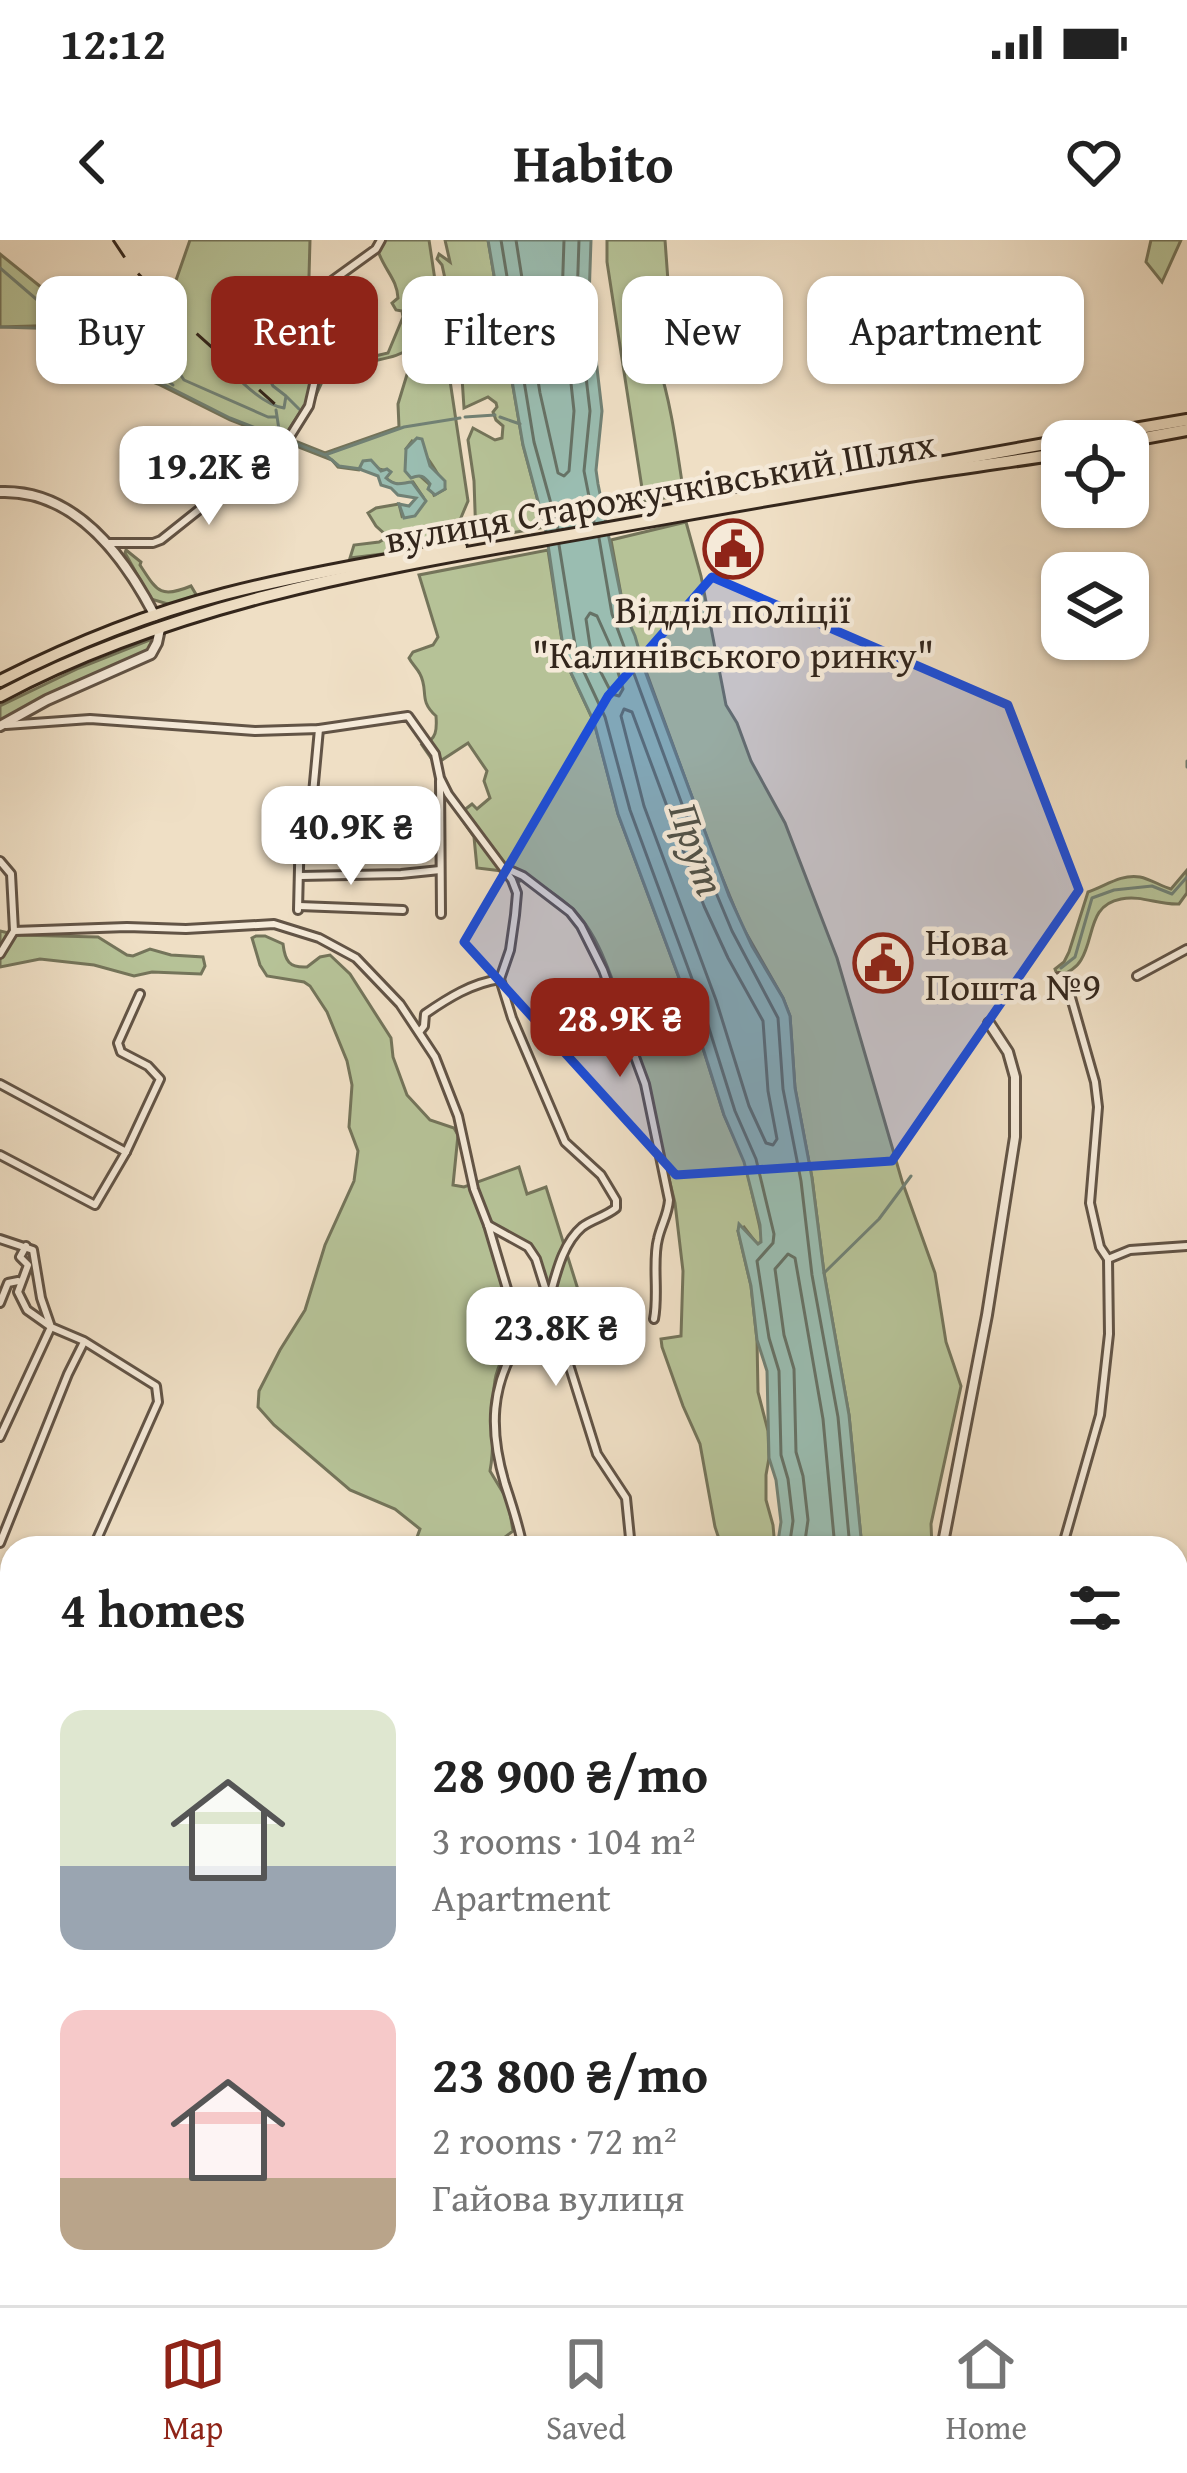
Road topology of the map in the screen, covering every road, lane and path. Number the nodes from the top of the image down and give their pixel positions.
1 (381, 240) edge
2 (1187, 420) edge
3 (1149, 426) edge
4 (1187, 430) edge
5 (1149, 437) edge
6 (1041, 445) edge
7 (1041, 456) edge
8 (810, 490) junction
9 (0, 492) edge
10 (107, 542) junction
11 (158, 622) junction
12 (44, 667) junction
13 (0, 681) edge
14 (0, 696) edge
15 (1, 725) edge
16 (319, 728) junction
17 (440, 778) junction
18 (0, 861) edge
19 (502, 867) junction
20 (440, 870) junction
21 (299, 876) junction
22 (403, 910) dead end
23 (441, 914) dead end
24 (14, 931) junction
25 (1187, 949) edge
26 (0, 954) edge
27 (1137, 976) dead end
28 (1059, 977) dead end
29 (500, 979) junction
30 (140, 994) dead end
31 (989, 1023) dead end
32 (420, 1031) junction
33 (0, 1084) edge
34 (126, 1152) junction
35 (0, 1155) edge
36 (488, 1225) junction
37 (0, 1239) edge
38 (26, 1246) junction
39 (1187, 1246) edge
40 (1108, 1259) junction
41 (20, 1281) junction
42 (549, 1299) junction
43 (0, 1303) edge
44 (654, 1319) dead end
45 (51, 1327) junction
46 (84, 1341) junction
47 (0, 1437) edge
48 (3, 1536) edge
49 (98, 1536) edge
50 (521, 1536) edge
51 (630, 1536) edge
52 (944, 1536) edge
53 (1065, 1536) edge

1 - 10 street
2 - 3 main road, вулиця Старожучківський Шлях
4 - 5 main road
6 - 8 main road, вулиця Старожучківський Шлях
7 - 8 main road, вулиця Старожучківський Шлях
8 - 11 main road, вулиця Старожучківський Шлях
9 - 10 street
10 - 11 street
11 - 12 main road, вулиця Старожучківський Шлях
11 - 15 street
12 - 13 main road, вулиця Старожучківський Шлях
12 - 14 main road, вулиця Старожучківський Шлях
15 - 16 street
16 - 17 street
16 - 21 street
17 - 19 street
17 - 20 street
18 - 24 street
19 - 29 street
19 - 44 street
20 - 21 street
20 - 23 street
21 - 22 street
24 - 26 street
24 - 32 street
25 - 27 street
28 - 40 street
29 - 32 street
29 - 42 street
30 - 34 street
31 - 52 street
32 - 36 street
33 - 34 street
34 - 35 street
36 - 42 street
36 - 50 street
37 - 38 street
38 - 41 street
38 - 45 street
39 - 40 street
40 - 53 street
41 - 43 street
41 - 45 street
42 - 51 street
45 - 46 street
45 - 47 street
46 - 48 street
46 - 49 street

